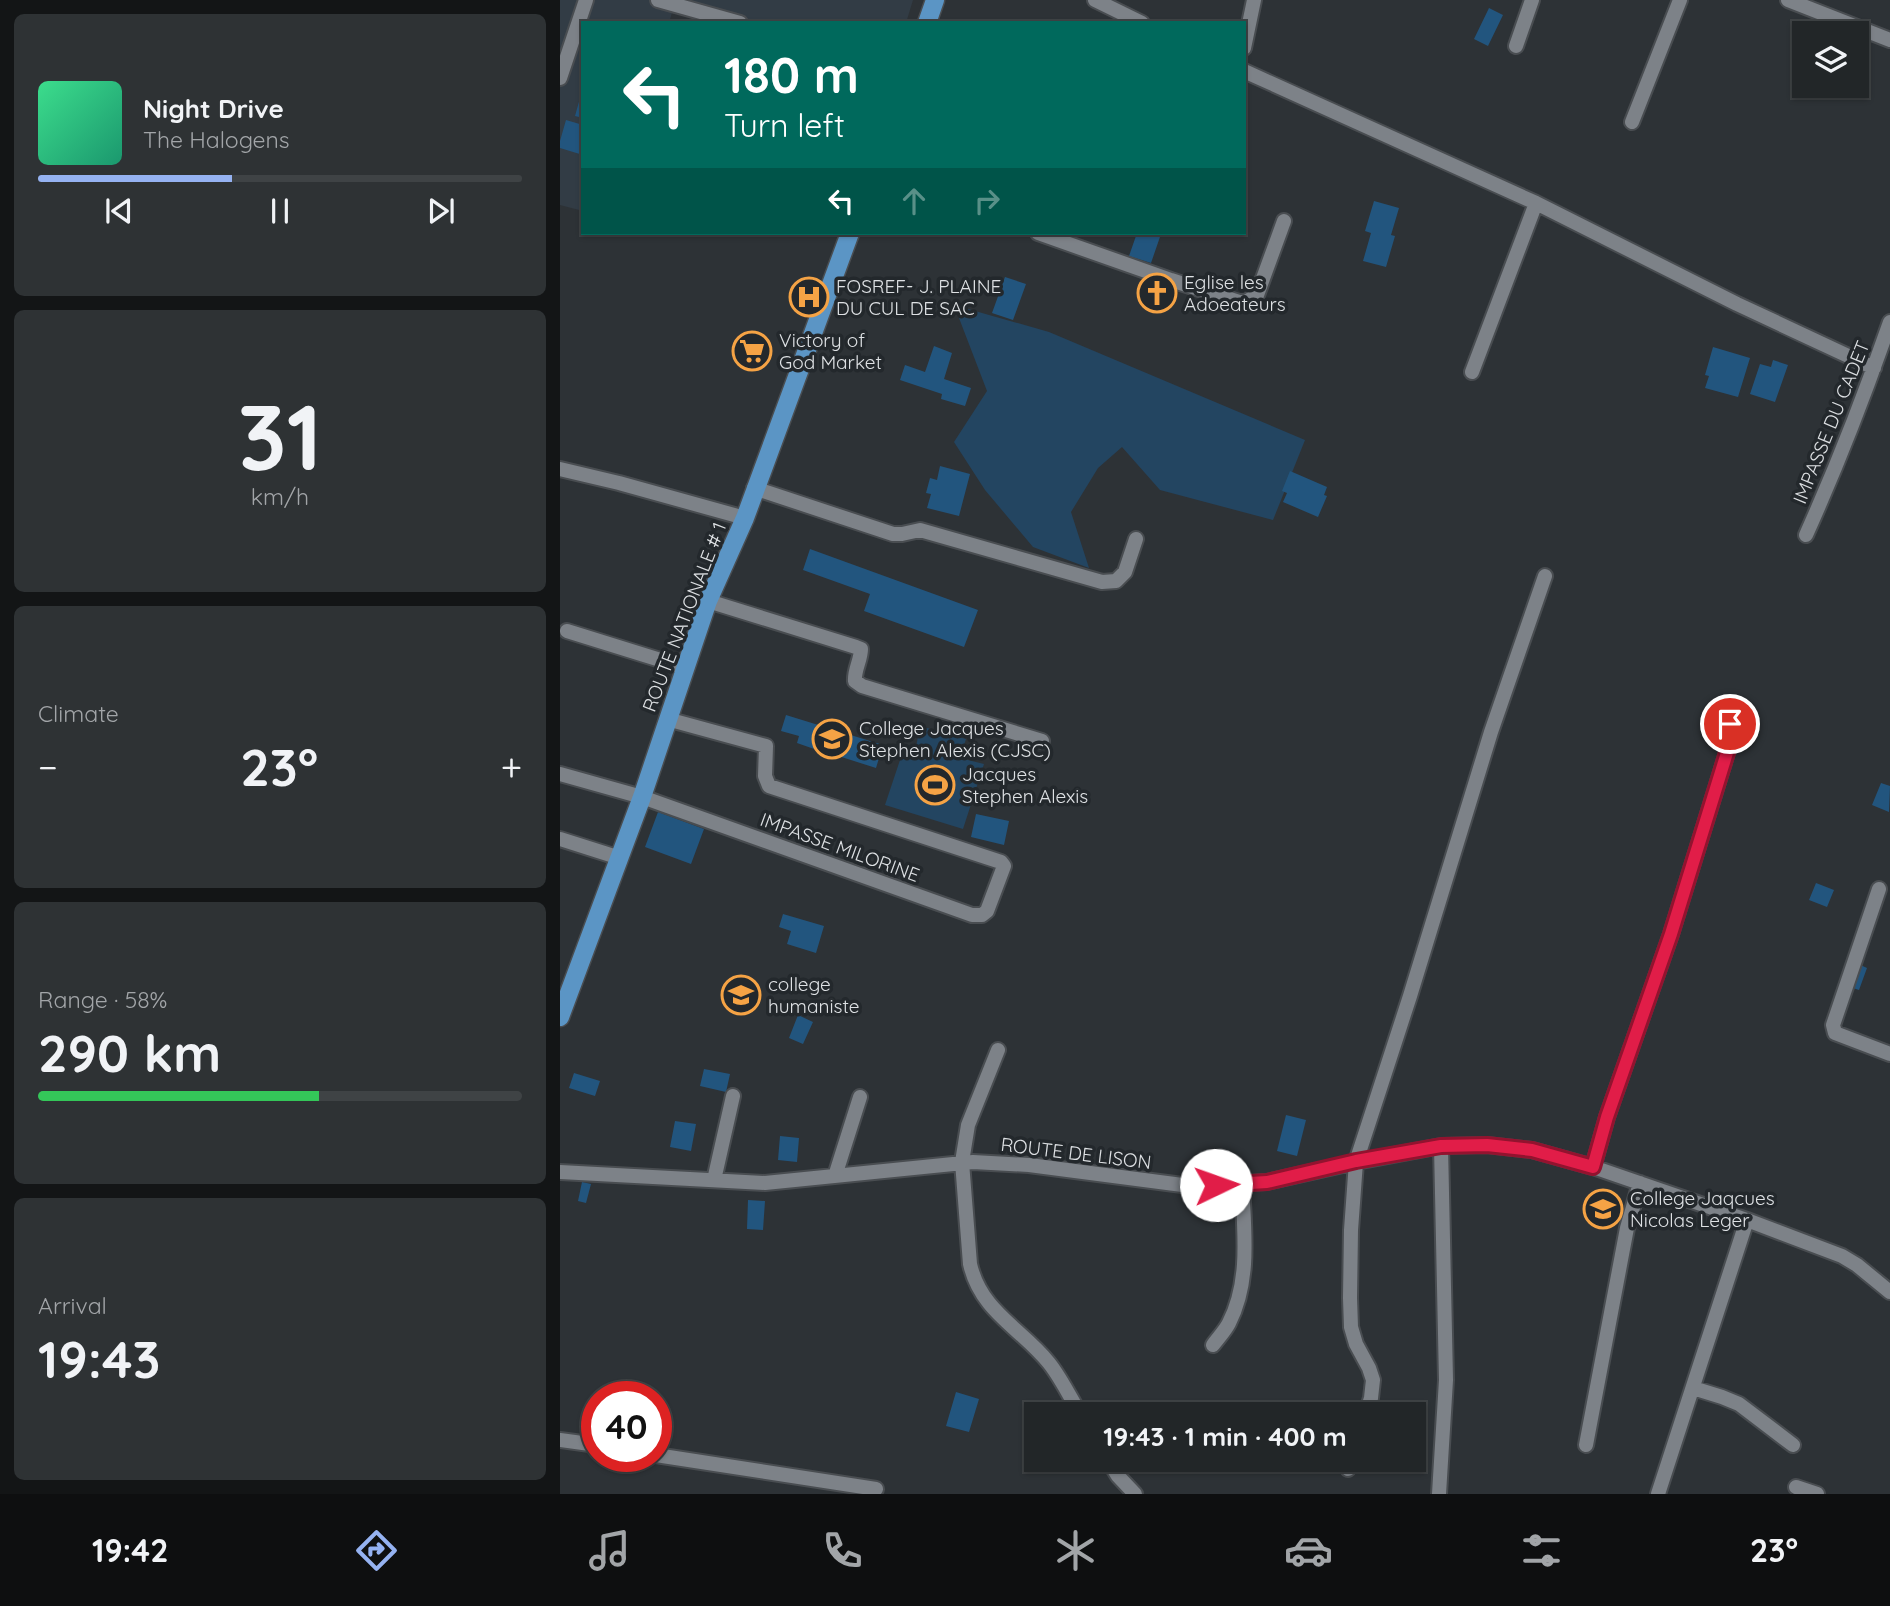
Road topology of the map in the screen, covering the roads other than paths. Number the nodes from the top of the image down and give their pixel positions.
1 (586, 0) edge
2 (658, 0) edge
3 (935, 0) edge
4 (1095, 0) edge
5 (1254, 0) edge
6 (1532, 0) edge
7 (1680, 0) edge
8 (1788, 0) edge
9 (733, 21) edge
10 (928, 21) edge
11 (1138, 21) edge
12 (1246, 38) edge
13 (566, 40) edge
14 (1890, 40) edge
15 (1516, 46) dead end
16 (1246, 72) edge
17 (560, 79) edge
18 (1632, 122) dead end
19 (1536, 203) junction
20 (1284, 221) dead end
21 (848, 235) edge
22 (1044, 235) edge
23 (1890, 322) edge
24 (1874, 368) junction
25 (1472, 372) dead end
26 (560, 469) edge
27 (754, 488) junction
28 (745, 518) junction
29 (1806, 536) dead end
30 (1136, 539) dead end
31 (1545, 576) dead end
32 (708, 601) junction
33 (567, 631) dead end
34 (686, 668) junction
35 (667, 719) junction
36 (1730, 724) dead end
37 (1042, 741) dead end
38 (560, 774) edge
39 (642, 797) junction
40 (560, 839) edge
41 (620, 858) junction
42 (1879, 889) dead end
43 (560, 1017) edge
44 (999, 1050) dead end
45 (1890, 1054) edge
46 (733, 1096) dead end
47 (860, 1097) dead end
48 (1441, 1146) junction
49 (1356, 1161) junction
50 (962, 1162) junction
51 (1593, 1167) junction
52 (560, 1172) edge
53 (835, 1176) junction
54 (714, 1180) junction
55 (1242, 1183) junction
56 (1640, 1183) junction
57 (1747, 1220) junction
58 (1890, 1292) edge
59 (1213, 1345) dead end
60 (1693, 1388) junction
61 (1073, 1402) edge
62 (1370, 1402) edge
63 (560, 1440) edge
64 (581, 1443) edge
65 (1586, 1445) dead end
66 (1793, 1445) dead end
67 (672, 1457) edge
68 (1116, 1472) edge
69 (1796, 1488) dead end
70 (876, 1489) dead end
71 (1135, 1494) edge
72 (1439, 1494) edge
73 (1658, 1494) edge
74 (1816, 1494) edge

1 - 13 street
2 - 9 street
3 - 10 main road
4 - 11 street
5 - 12 street
6 - 15 street
7 - 18 street
8 - 14 street
13 - 17 street
16 - 19 street
19 - 24 street
19 - 25 street
20 - 22 street
21 - 27 main road, ROUTE NATIONALE # 1
23 - 24 street, IMPASSE DU CADET
24 - 29 street, IMPASSE DU CADET
26 - 28 street
27 - 28 main road, ROUTE NATIONALE # 1
27 - 30 street
28 - 32 main road, ROUTE NATIONALE # 1
31 - 49 street
32 - 34 main road, ROUTE NATIONALE # 1
32 - 37 street
33 - 34 street
34 - 35 main road, ROUTE NATIONALE # 1
35 - 39 main road, ROUTE NATIONALE # 1
35 - 39 street, IMPASSE MILORINE
36 - 51 street
38 - 39 street
39 - 41 main road, ROUTE NATIONALE # 1
40 - 41 street
41 - 43 main road, ROUTE NATIONALE # 1
42 - 45 street
44 - 50 street
46 - 54 street
47 - 53 street
48 - 49 street, ROUTE DE LISON
48 - 51 street, ROUTE DE LISON
48 - 72 street
49 - 55 street, ROUTE DE LISON
49 - 62 street
50 - 53 street, ROUTE DE LISON
50 - 55 street, ROUTE DE LISON
50 - 61 street
51 - 56 street, ROUTE DE LISON
52 - 54 street, ROUTE DE LISON
53 - 54 street, ROUTE DE LISON
55 - 59 street
56 - 57 street, ROUTE DE LISON
56 - 65 street
57 - 58 street, ROUTE DE LISON
57 - 60 street
60 - 66 street
60 - 73 street
63 - 64 street
67 - 70 street
68 - 71 street
69 - 74 street

